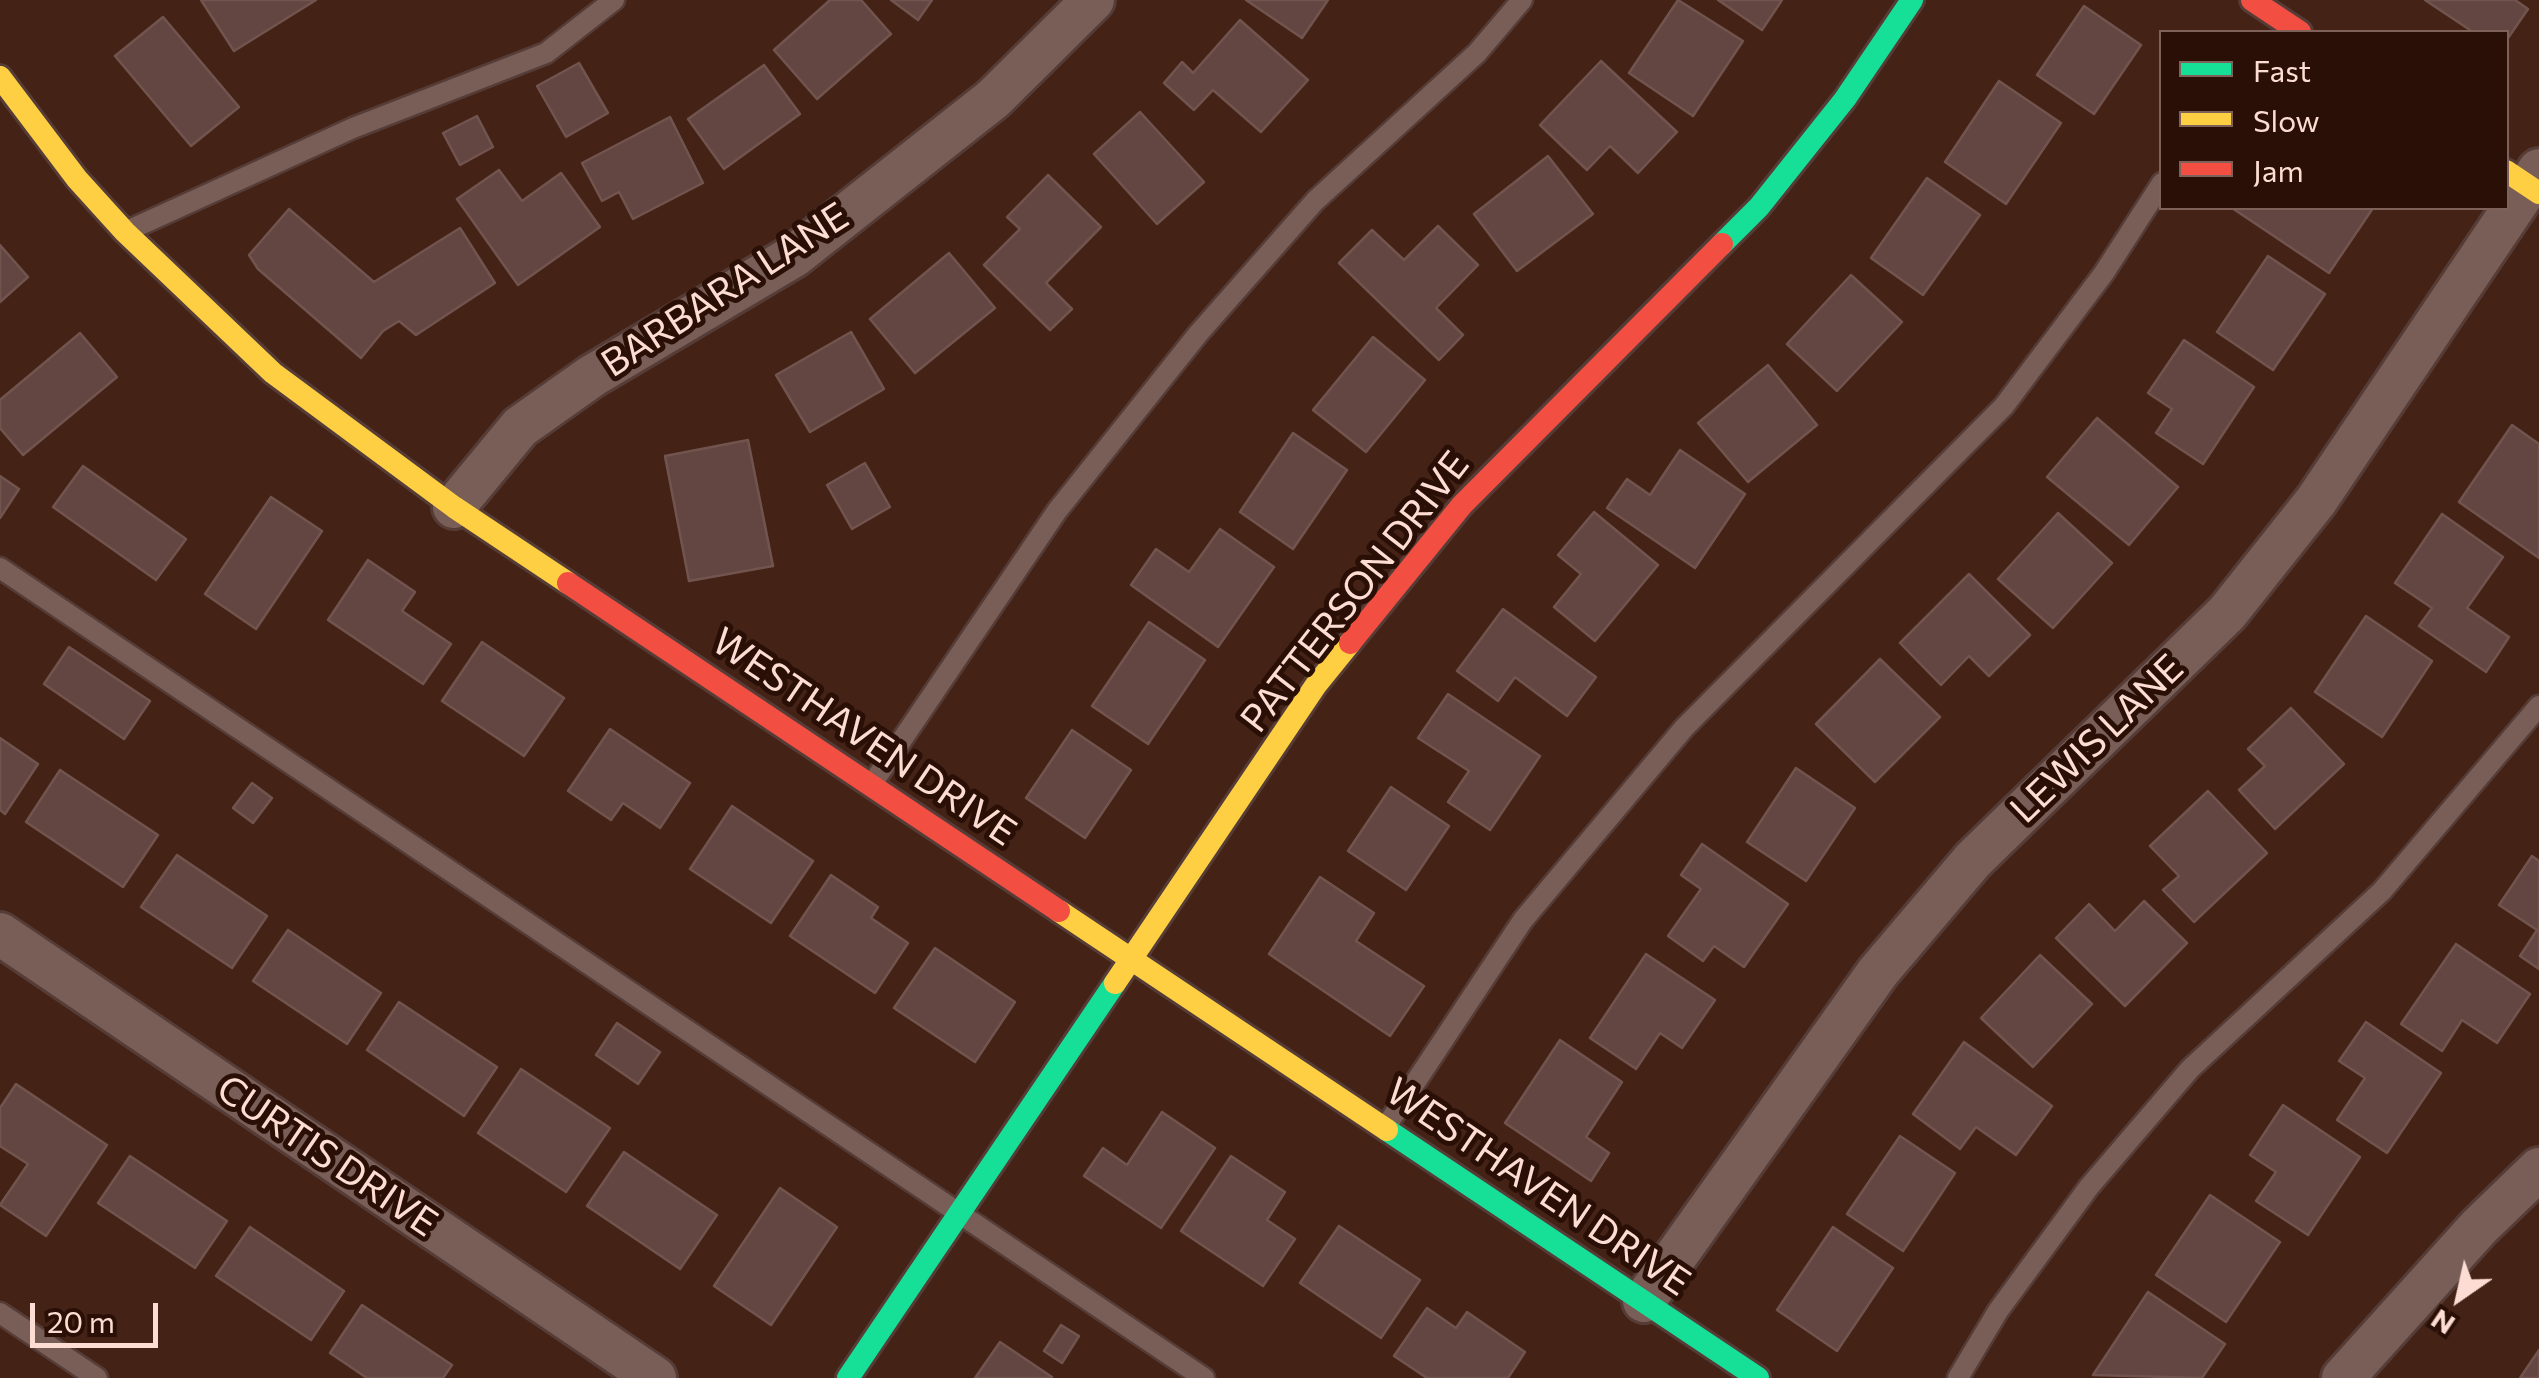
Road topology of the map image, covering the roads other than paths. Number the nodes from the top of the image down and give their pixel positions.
1 (614, 0) edge
2 (1092, 0) edge
3 (1522, 0) edge
4 (1912, 0) edge
5 (2261, 15) edge
6 (2295, 30) edge
7 (0, 76) edge
8 (2528, 180) edge
9 (2159, 189) edge
10 (2509, 209) edge
11 (2508, 210) edge
12 (125, 232) junction
13 (454, 506) junction
14 (0, 568) edge
15 (2539, 706) edge
16 (872, 784) junction
17 (0, 934) edge
18 (1134, 959) junction
19 (1386, 1127) junction
20 (2539, 1169) edge
21 (960, 1214) junction
22 (1644, 1301) junction
23 (0, 1313) edge
24 (97, 1378) edge
25 (655, 1378) edge
26 (848, 1378) edge
27 (1204, 1378) edge
28 (1758, 1378) edge
29 (1958, 1378) edge
30 (2344, 1378) edge

1 - 12 lane
2 - 13 street, BARBARA LANE
3 - 16 lane
4 - 18 street, PATTERSON DRIVE
5 - 6 street
7 - 12 street, WESTHAVEN DRIVE
8 - 10 street, LEWIS LANE
9 - 19 lane
11 - 22 street, LEWIS LANE
12 - 13 street, WESTHAVEN DRIVE
13 - 16 street, WESTHAVEN DRIVE
14 - 21 lane
15 - 29 lane
16 - 18 street, WESTHAVEN DRIVE
17 - 25 street, CURTIS DRIVE
18 - 19 street, WESTHAVEN DRIVE
18 - 21 street, PATTERSON DRIVE
19 - 22 street, WESTHAVEN DRIVE
20 - 30 street
21 - 26 street, PATTERSON DRIVE
21 - 27 lane
22 - 28 street, WESTHAVEN DRIVE
23 - 24 lane

